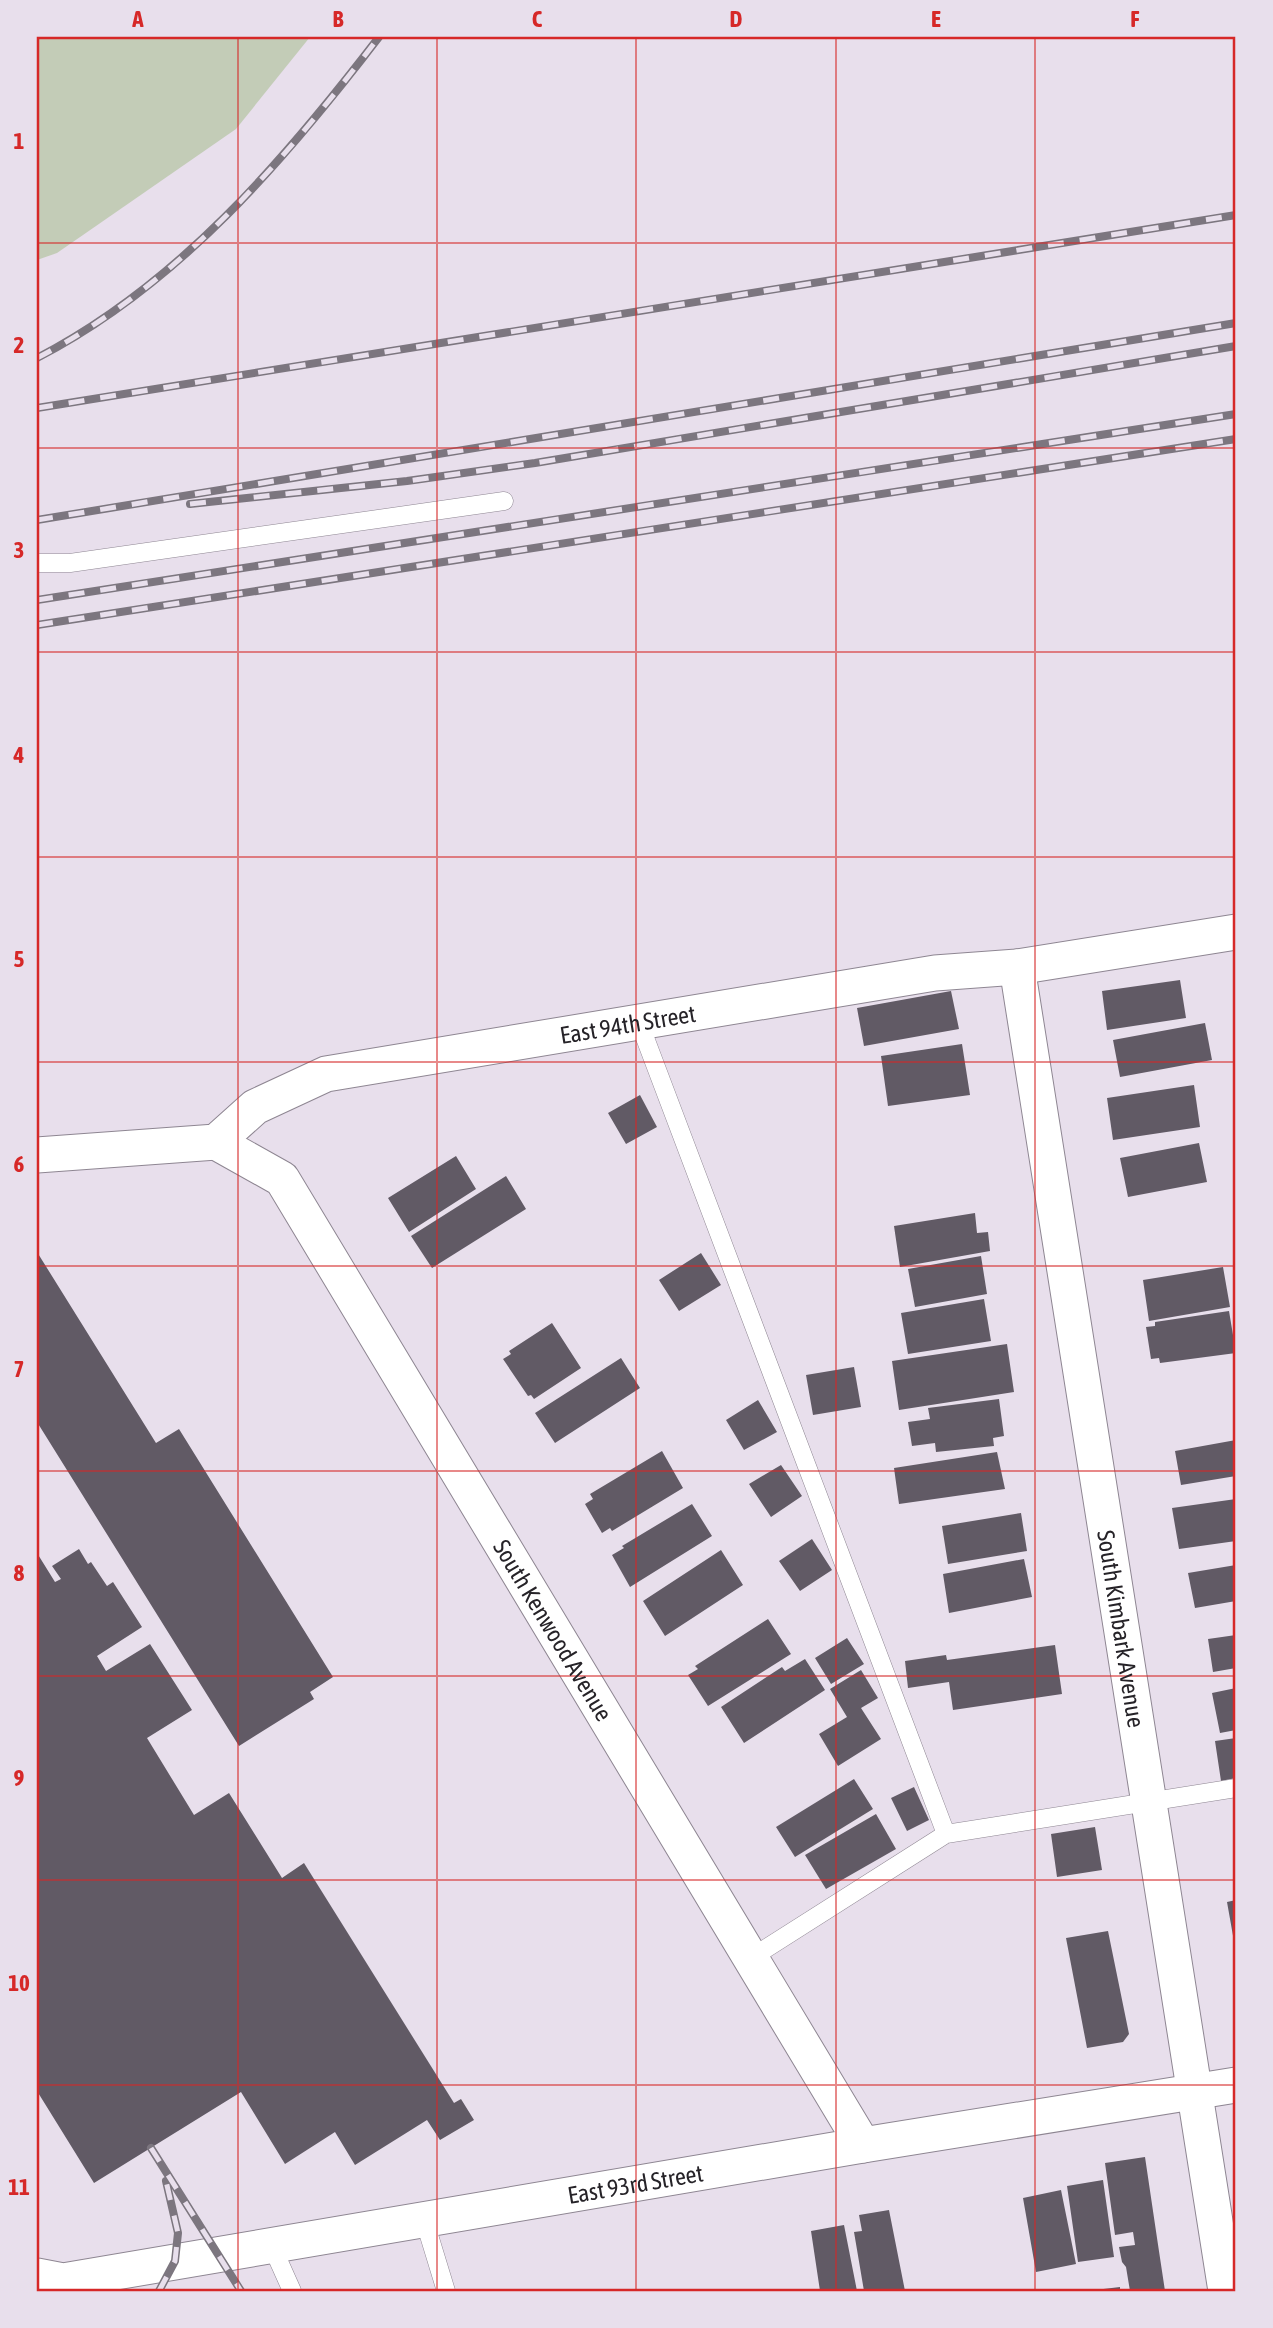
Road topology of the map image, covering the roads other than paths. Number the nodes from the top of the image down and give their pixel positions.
1 (504, 501) dead end
2 (37, 563) edge
3 (1236, 932) edge
4 (1017, 967) junction
5 (639, 1022) junction
6 (216, 1142) junction
7 (37, 1155) edge
8 (1236, 1788) edge
9 (1149, 1802) junction
10 (946, 1834) junction
11 (751, 1958) junction
12 (1236, 2085) edge
13 (1195, 2092) junction
14 (863, 2145) junction
15 (425, 2219) junction
16 (271, 2244) junction
17 (37, 2276) edge
18 (292, 2291) edge
19 (446, 2291) edge
20 (1226, 2291) edge

1 - 2 lane
3 - 4 street, East 94th Street
4 - 5 street, East 94th Street
4 - 9 street, South Kimbark Avenue
5 - 6 street, East 94th Street
5 - 10 lane
6 - 7 street
6 - 11 street, South Kenwood Avenue
8 - 9 lane
9 - 10 lane
9 - 13 street, South Kimbark Avenue
10 - 11 lane
11 - 14 street, South Kenwood Avenue
12 - 13 street, East 93rd Street
13 - 14 street, East 93rd Street
13 - 20 street, South Kimbark Avenue
14 - 15 street, East 93rd Street
15 - 16 street, East 93rd Street
15 - 19 lane
16 - 17 street, East 93rd Street
16 - 18 lane

